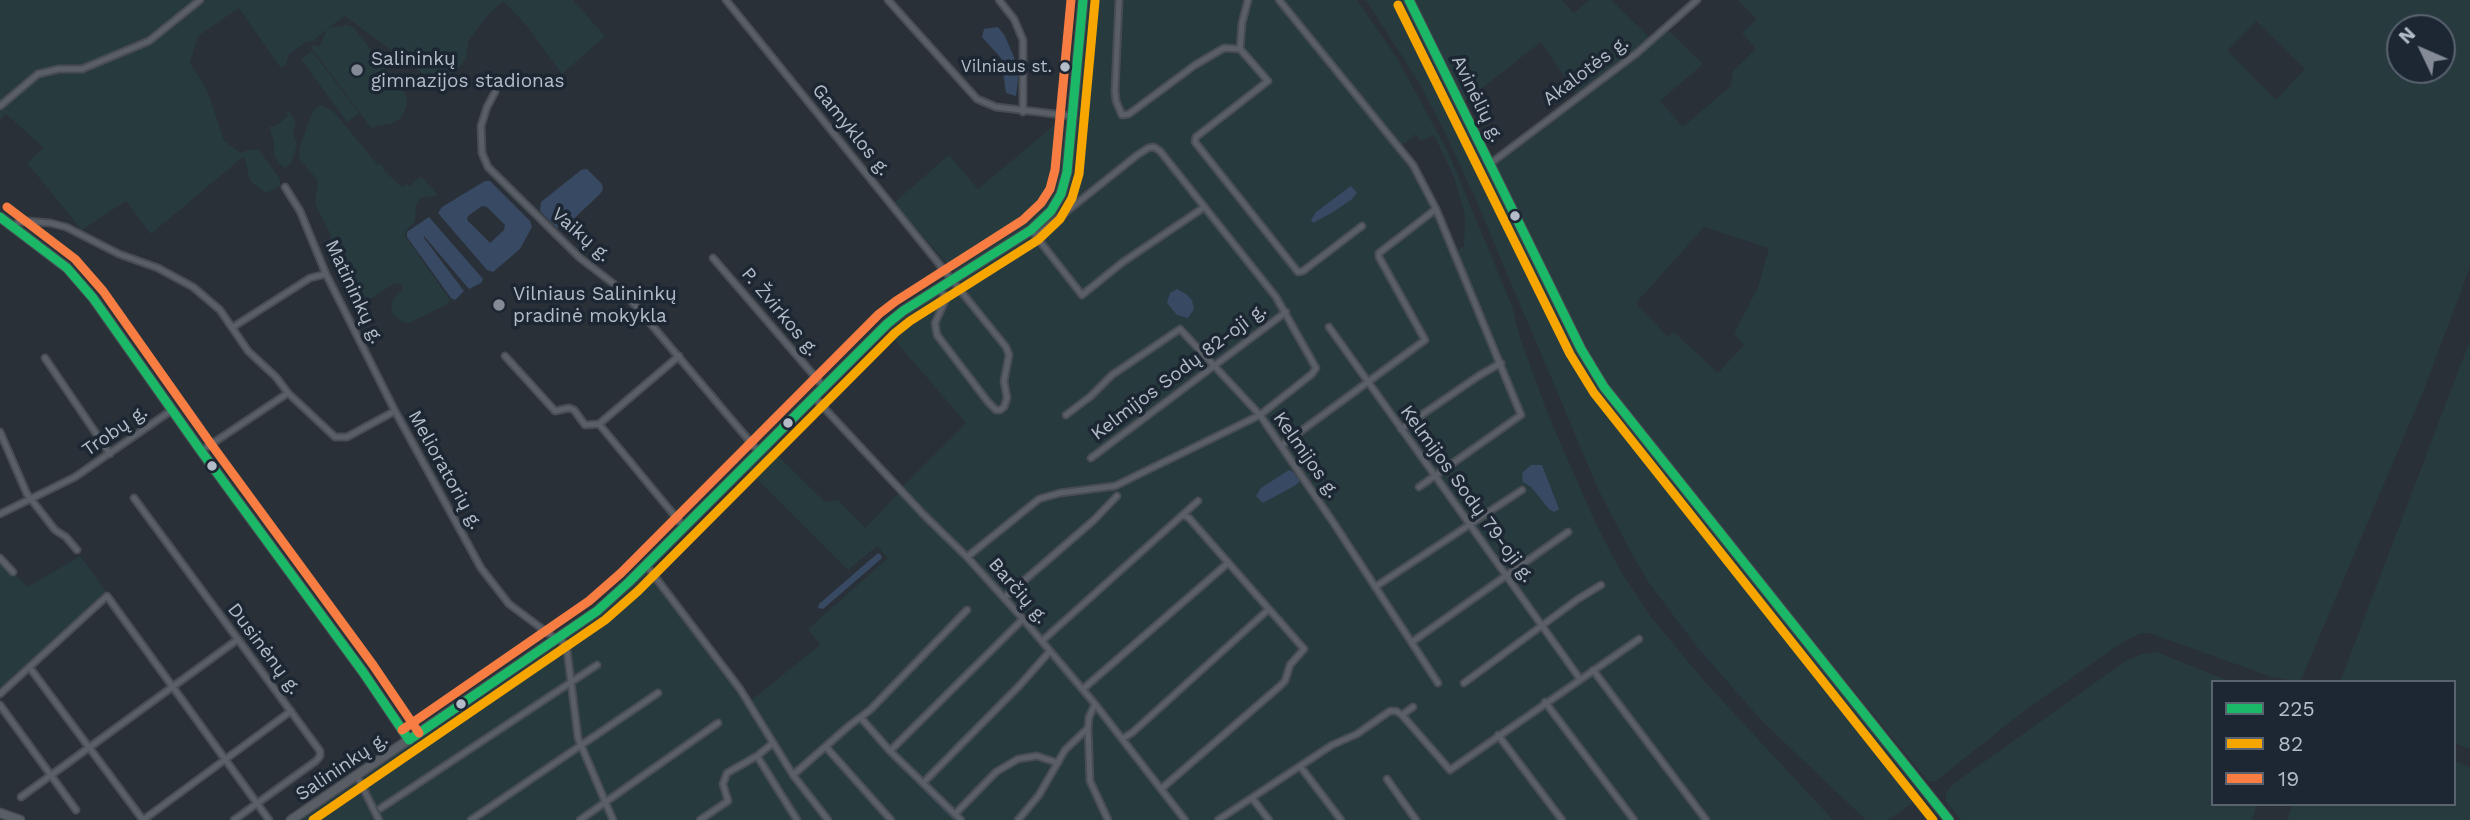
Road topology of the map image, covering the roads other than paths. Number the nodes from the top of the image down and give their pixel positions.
1 (200, 0) edge
2 (726, 0) edge
3 (888, 0) edge
4 (999, 0) edge
5 (1083, 0) edge
6 (1119, 0) edge
7 (1248, 0) edge
8 (1279, 0) edge
9 (1409, 0) edge
10 (1697, 0) edge
11 (1240, 49) junction
12 (495, 92) dead end
13 (0, 107) edge
14 (1023, 112) junction
15 (1072, 116) junction
16 (1491, 163) junction
17 (285, 187) dead end
18 (1203, 208) junction
19 (1436, 209) junction
20 (0, 217) edge
21 (13, 226) junction
22 (1362, 226) dead end
23 (1033, 233) junction
24 (713, 257) dead end
25 (326, 274) junction
26 (952, 279) junction
27 (939, 288) junction
28 (1286, 312) junction
29 (233, 327) junction
30 (1329, 327) dead end
31 (505, 356) dead end
32 (679, 356) junction
33 (45, 358) dead end
34 (1501, 363) junction
35 (1214, 365) junction
36 (1368, 382) junction
37 (823, 386) junction
38 (288, 393) junction
39 (813, 396) junction
40 (172, 411) junction
41 (394, 411) junction
42 (1066, 415) dead end
43 (1260, 415) junction
44 (599, 424) junction
45 (1401, 429) junction
46 (0, 432) edge
47 (1282, 445) junction
48 (201, 451) junction
49 (758, 451) junction
50 (110, 454) junction
51 (1091, 458) dead end
52 (1435, 476) junction
53 (1419, 487) dead end
54 (1522, 490) dead end
55 (1117, 496) dead end
56 (134, 498) dead end
57 (32, 500) junction
58 (1198, 501) dead end
59 (0, 514) edge
60 (1183, 514) junction
61 (1469, 523) junction
62 (684, 527) junction
63 (1567, 532) dead end
64 (77, 550) dead end
65 (967, 557) junction
66 (0, 558) edge
67 (1228, 563) junction
68 (646, 565) junction
69 (13, 572) dead end
70 (1505, 575) junction
71 (1601, 585) dead end
72 (1374, 587) junction
73 (1004, 598) junction
74 (1269, 609) junction
75 (967, 610) dead end
76 (1023, 619) junction
77 (1543, 626) junction
78 (559, 639) junction
79 (1639, 639) dead end
80 (237, 640) junction
81 (1042, 641) junction
82 (1412, 642) junction
83 (1050, 651) junction
84 (597, 664) dead end
85 (30, 668) junction
86 (1593, 670) junction
87 (1580, 679) junction
88 (570, 681) junction
89 (1438, 683) dead end
90 (1464, 683) dead end
91 (173, 687) junction
92 (1083, 689) junction
93 (658, 693) dead end
94 (0, 694) edge
95 (1545, 702) junction
96 (1096, 704) junction
97 (0, 705) edge
98 (1413, 707) dead end
99 (291, 711) junction
100 (1402, 715) junction
101 (861, 718) junction
102 (718, 723) dead end
103 (1088, 727) junction
104 (1498, 735) junction
105 (1122, 739) junction
106 (410, 740) junction
107 (773, 743) junction
108 (582, 746) junction
109 (826, 747) junction
110 (88, 748) junction
111 (890, 751) junction
112 (757, 757) junction
113 (225, 758) junction
114 (1058, 763) junction
115 (1300, 766) junction
116 (51, 775) junction
117 (793, 775) junction
118 (357, 776) junction
119 (1387, 779) dead end
120 (923, 783) junction
121 (1161, 789) junction
122 (21, 797) dead end
123 (1252, 798) junction
124 (606, 802) junction
125 (257, 803) junction
126 (382, 808) dead end
127 (76, 810) dead end
128 (0, 813) edge
129 (955, 814) junction
130 (20, 820) edge
131 (143, 820) edge
132 (234, 820) edge
133 (270, 820) edge
134 (291, 820) edge
135 (379, 820) edge
136 (471, 820) edge
137 (580, 820) edge
138 (613, 820) edge
139 (700, 820) edge
140 (797, 820) edge
141 (828, 820) edge
142 (891, 820) edge
143 (961, 820) edge
144 (1018, 820) edge
145 (1108, 820) edge
146 (1185, 820) edge
147 (1218, 820) edge
148 (1269, 820) edge
149 (1341, 820) edge
150 (1416, 820) edge
151 (1562, 820) edge
152 (1634, 820) edge
153 (1706, 820) edge
154 (1949, 820) edge

1 - 13 street
2 - 26 street, Gamyklos g.
3 - 14 street
4 - 14 street
5 - 15 main road, Salininkų g.
6 - 11 street
7 - 11 street
8 - 19 street
9 - 16 main road, Avinėlių g.
10 - 16 street, Akalotės g.
11 - 22 street
12 - 32 street, Vaikų g.
14 - 15 street
15 - 23 main road, Salininkų g.
16 - 154 main road, Avinėlių g.
17 - 25 street, Matininkų g.
18 - 23 street
18 - 23 street
18 - 28 street
19 - 34 street
19 - 36 street
20 - 21 main road
21 - 29 street, Melioratorių g.
21 - 40 main road
23 - 26 main road, Salininkų g.
24 - 37 street, P. Žvirkos g.
25 - 29 street
25 - 41 street, Matininkų g.
26 - 27 main road, Salininkų g.
26 - 27 street, Gamyklos g.
27 - 37 main road, Salininkų g.
28 - 35 street, Kelmijos Sodų 82-oji g.
28 - 43 street
29 - 38 street, Melioratorių g.
30 - 36 street, Kelmijos Sodų 79-oji g.
31 - 44 street
32 - 44 street
32 - 49 street, Vaikų g.
33 - 50 street
34 - 45 street
34 - 52 street
35 - 42 street
35 - 43 street
35 - 51 street, Kelmijos Sodų 82-oji g.
36 - 45 street, Kelmijos Sodų 79-oji g.
36 - 47 street
37 - 39 main road, Salininkų g.
38 - 41 street, Melioratorių g.
38 - 48 street
39 - 49 main road, Salininkų g.
39 - 65 street, Barčių g.
40 - 48 main road
40 - 50 street, Trobų g.
41 - 78 street, Melioratorių g.
43 - 47 street, Kelmijos g.
43 - 65 street, Kelmijos g.
44 - 62 street
45 - 52 street, Kelmijos Sodų 79-oji g.
46 - 57 street
47 - 72 street, Kelmijos g.
48 - 106 main road
49 - 62 main road, Salininkų g.
50 - 57 street, Trobų g.
52 - 53 street
52 - 61 street, Kelmijos Sodų 79-oji g.
54 - 61 street
55 - 73 street
56 - 80 street, Dusinėnų g.
57 - 59 street, Trobų g.
57 - 64 street
58 - 60 street
60 - 67 street
60 - 81 street
61 - 70 street, Kelmijos Sodų 79-oji g.
61 - 72 street
62 - 68 main road, Salininkų g.
63 - 70 street
65 - 73 street, Barčių g.
66 - 69 street
67 - 74 street
67 - 92 street
68 - 78 main road, Salininkų g.
68 - 107 street
70 - 77 street, Kelmijos Sodų 79-oji g.
70 - 82 street
71 - 77 street
72 - 82 street, Kelmijos g.
73 - 76 street, Barčių g.
74 - 105 street
74 - 121 street
75 - 101 street
76 - 81 street, Barčių g.
76 - 111 street
77 - 87 street, Kelmijos Sodų 79-oji g.
77 - 90 street
78 - 88 street
78 - 106 main road, Salininkų g.
79 - 86 street
80 - 91 street
80 - 99 street, Dusinėnų g.
81 - 83 street, Barčių g.
82 - 89 street, Kelmijos g.
83 - 92 street, Barčių g.
83 - 120 street
84 - 88 street
85 - 91 street
85 - 94 street
85 - 110 street
86 - 87 street
86 - 153 street
87 - 95 street
88 - 108 street
88 - 126 street
91 - 110 street
91 - 113 street
92 - 96 street, Barčių g.
93 - 108 street
95 - 104 street
95 - 152 street
96 - 103 street
96 - 105 street, Barčių g.
97 - 116 street
98 - 100 street
99 - 113 street
99 - 125 street, Dusinėnų g.
100 - 104 street
100 - 115 street
101 - 109 street
101 - 111 street
102 - 124 street
103 - 114 street
103 - 145 street
104 - 151 street
105 - 121 street, Barčių g.
106 - 118 main road, Salininkų g.
107 - 112 street
107 - 117 street
108 - 124 street
108 - 136 street
109 - 117 street
109 - 142 street
110 - 116 street
110 - 131 street
111 - 120 street
112 - 139 street
112 - 140 street
113 - 125 street
113 - 131 street
114 - 129 street
114 - 144 street
115 - 123 street
115 - 149 street
116 - 122 street
116 - 127 street
117 - 141 street
118 - 134 main road, Salininkų g.
118 - 135 street
119 - 150 street
120 - 129 street
121 - 146 street, Barčių g.
123 - 147 street
123 - 148 street
124 - 137 street
124 - 138 street
125 - 132 street, Dusinėnų g.
125 - 133 street
128 - 130 main road
129 - 143 street

